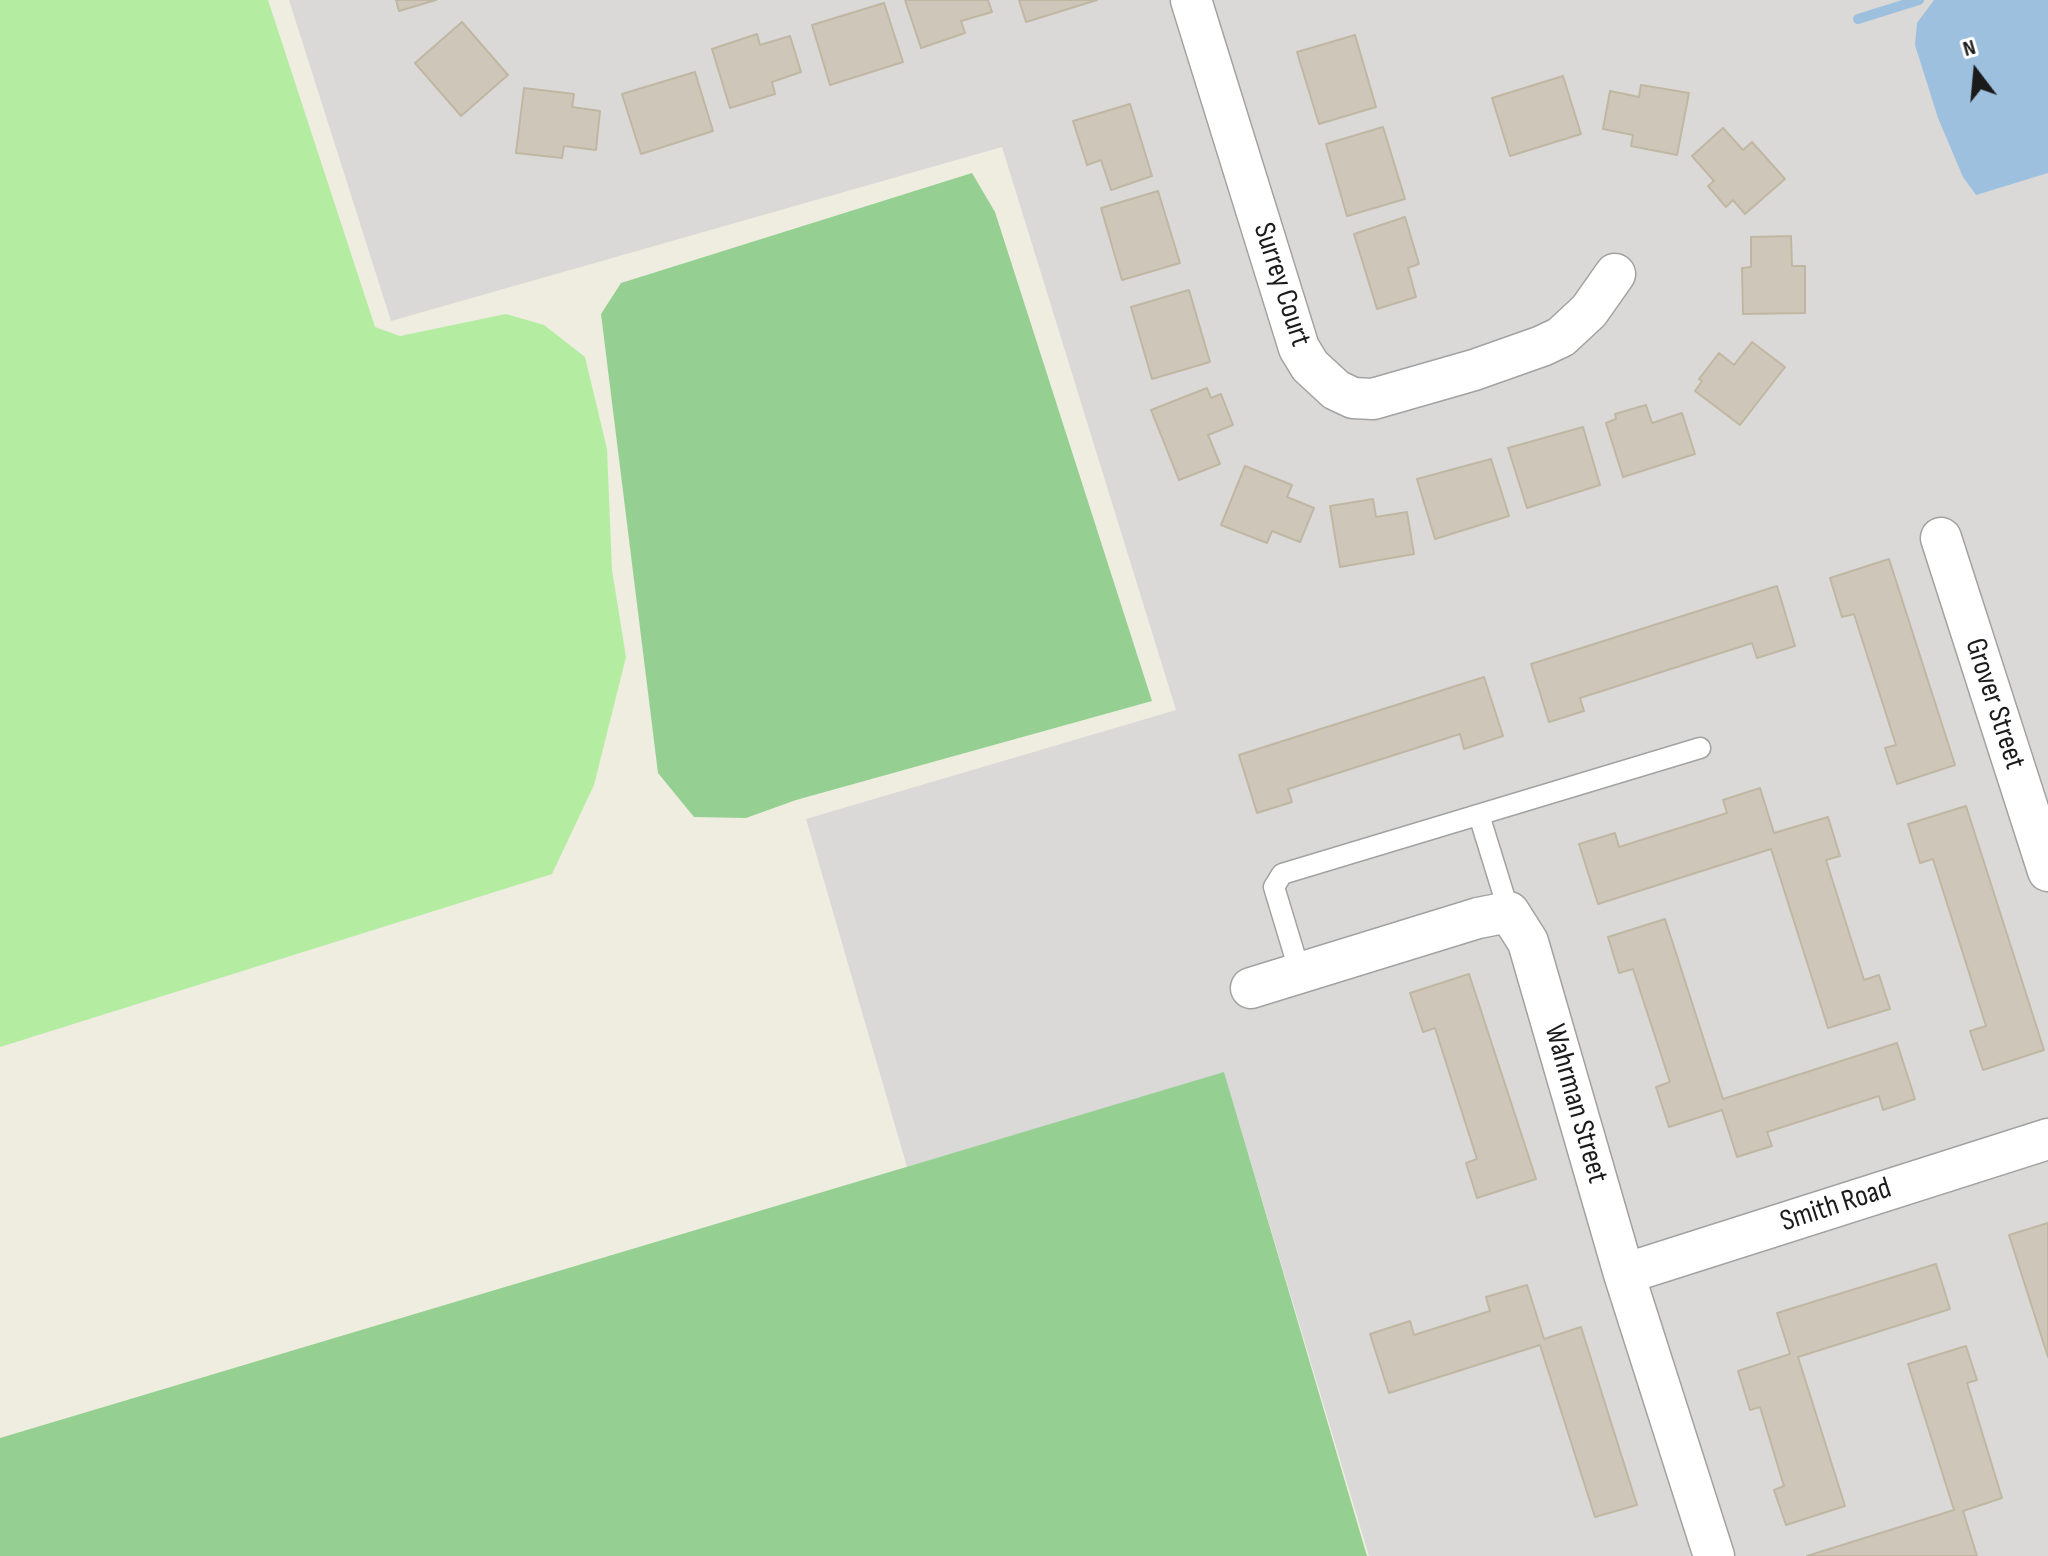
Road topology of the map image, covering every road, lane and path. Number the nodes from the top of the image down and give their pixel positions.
1 (1191, 0) edge
2 (1615, 274) dead end
3 (1941, 538) dead end
4 (1700, 748) dead end
5 (1479, 815) junction
6 (2048, 871) edge
7 (1509, 912) junction
8 (1300, 973) junction
9 (1251, 988) dead end
10 (2048, 1139) edge
11 (1624, 1274) junction
12 (1714, 1556) edge

1 - 2 street, Surrey Court
3 - 6 street, Grover Street
4 - 5 lane
5 - 7 lane
5 - 8 lane
7 - 8 street
7 - 11 street, Wahrman Street
8 - 9 street
10 - 11 street, Smith Road
11 - 12 street, Wahrman Street

